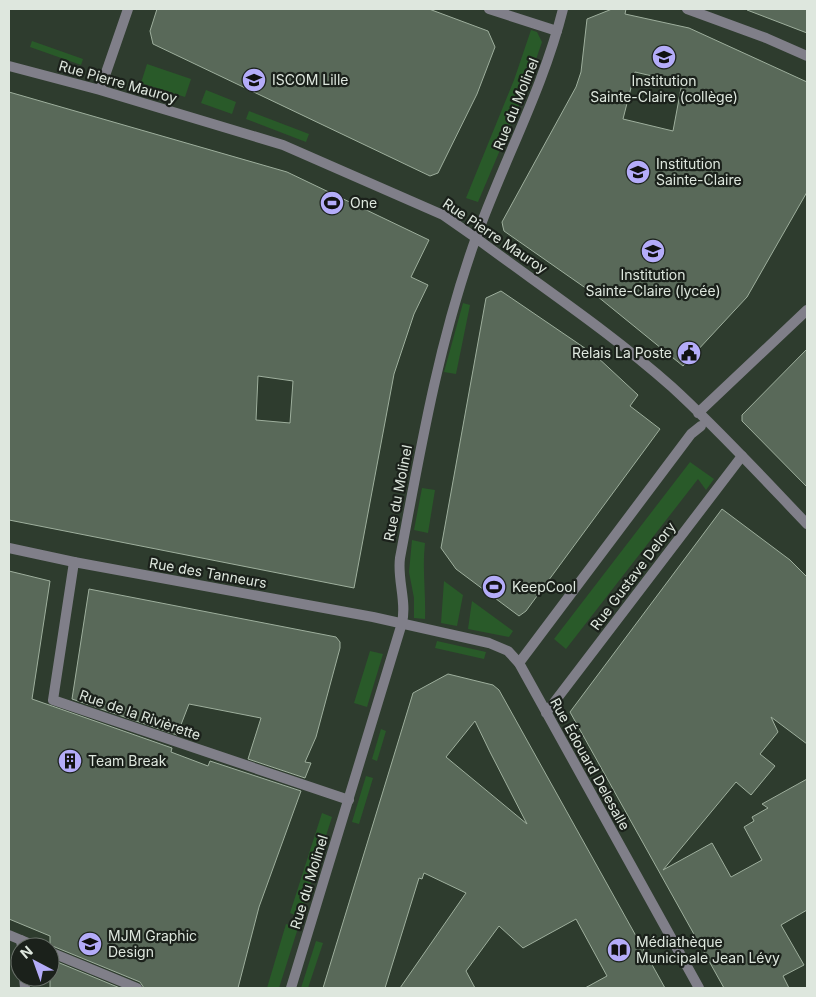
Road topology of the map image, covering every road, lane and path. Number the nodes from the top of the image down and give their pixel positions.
1 (128, 9) edge
2 (489, 9) edge
3 (563, 9) edge
4 (687, 9) edge
5 (557, 31) junction
6 (807, 56) edge
7 (9, 66) edge
8 (100, 90) junction
9 (476, 238) junction
10 (807, 310) edge
11 (698, 413) junction
12 (701, 426) dead end
13 (742, 456) junction
14 (807, 524) edge
15 (9, 548) edge
16 (74, 562) junction
17 (402, 623) junction
18 (519, 664) junction
19 (546, 713) junction
20 (349, 800) junction
21 (60, 956) edge
22 (137, 988) edge
23 (291, 988) edge
24 (699, 988) edge

1 - 8 street
2 - 5 street
3 - 5 street, Rue du Molinel
4 - 6 street
5 - 9 street, Rue du Molinel
7 - 8 street, Rue Pierre Mauroy
8 - 9 street, Rue Pierre Mauroy
9 - 11 street, Rue Pierre Mauroy
9 - 17 street, Rue du Molinel
10 - 11 street
11 - 13 street, Rue Pierre Mauroy
12 - 18 street
13 - 14 street, Rue Pierre Mauroy
13 - 19 street, Rue Gustave Delory
15 - 16 street, Rue des Tanneurs
16 - 17 street, Rue des Tanneurs
16 - 20 street, Rue de la Rivièrette
17 - 18 street, Rue Édouard Delesalle
17 - 20 street, Rue du Molinel
18 - 19 street, Rue Édouard Delesalle
19 - 24 street, Rue Édouard Delesalle
20 - 23 street, Rue du Molinel
21 - 22 street

